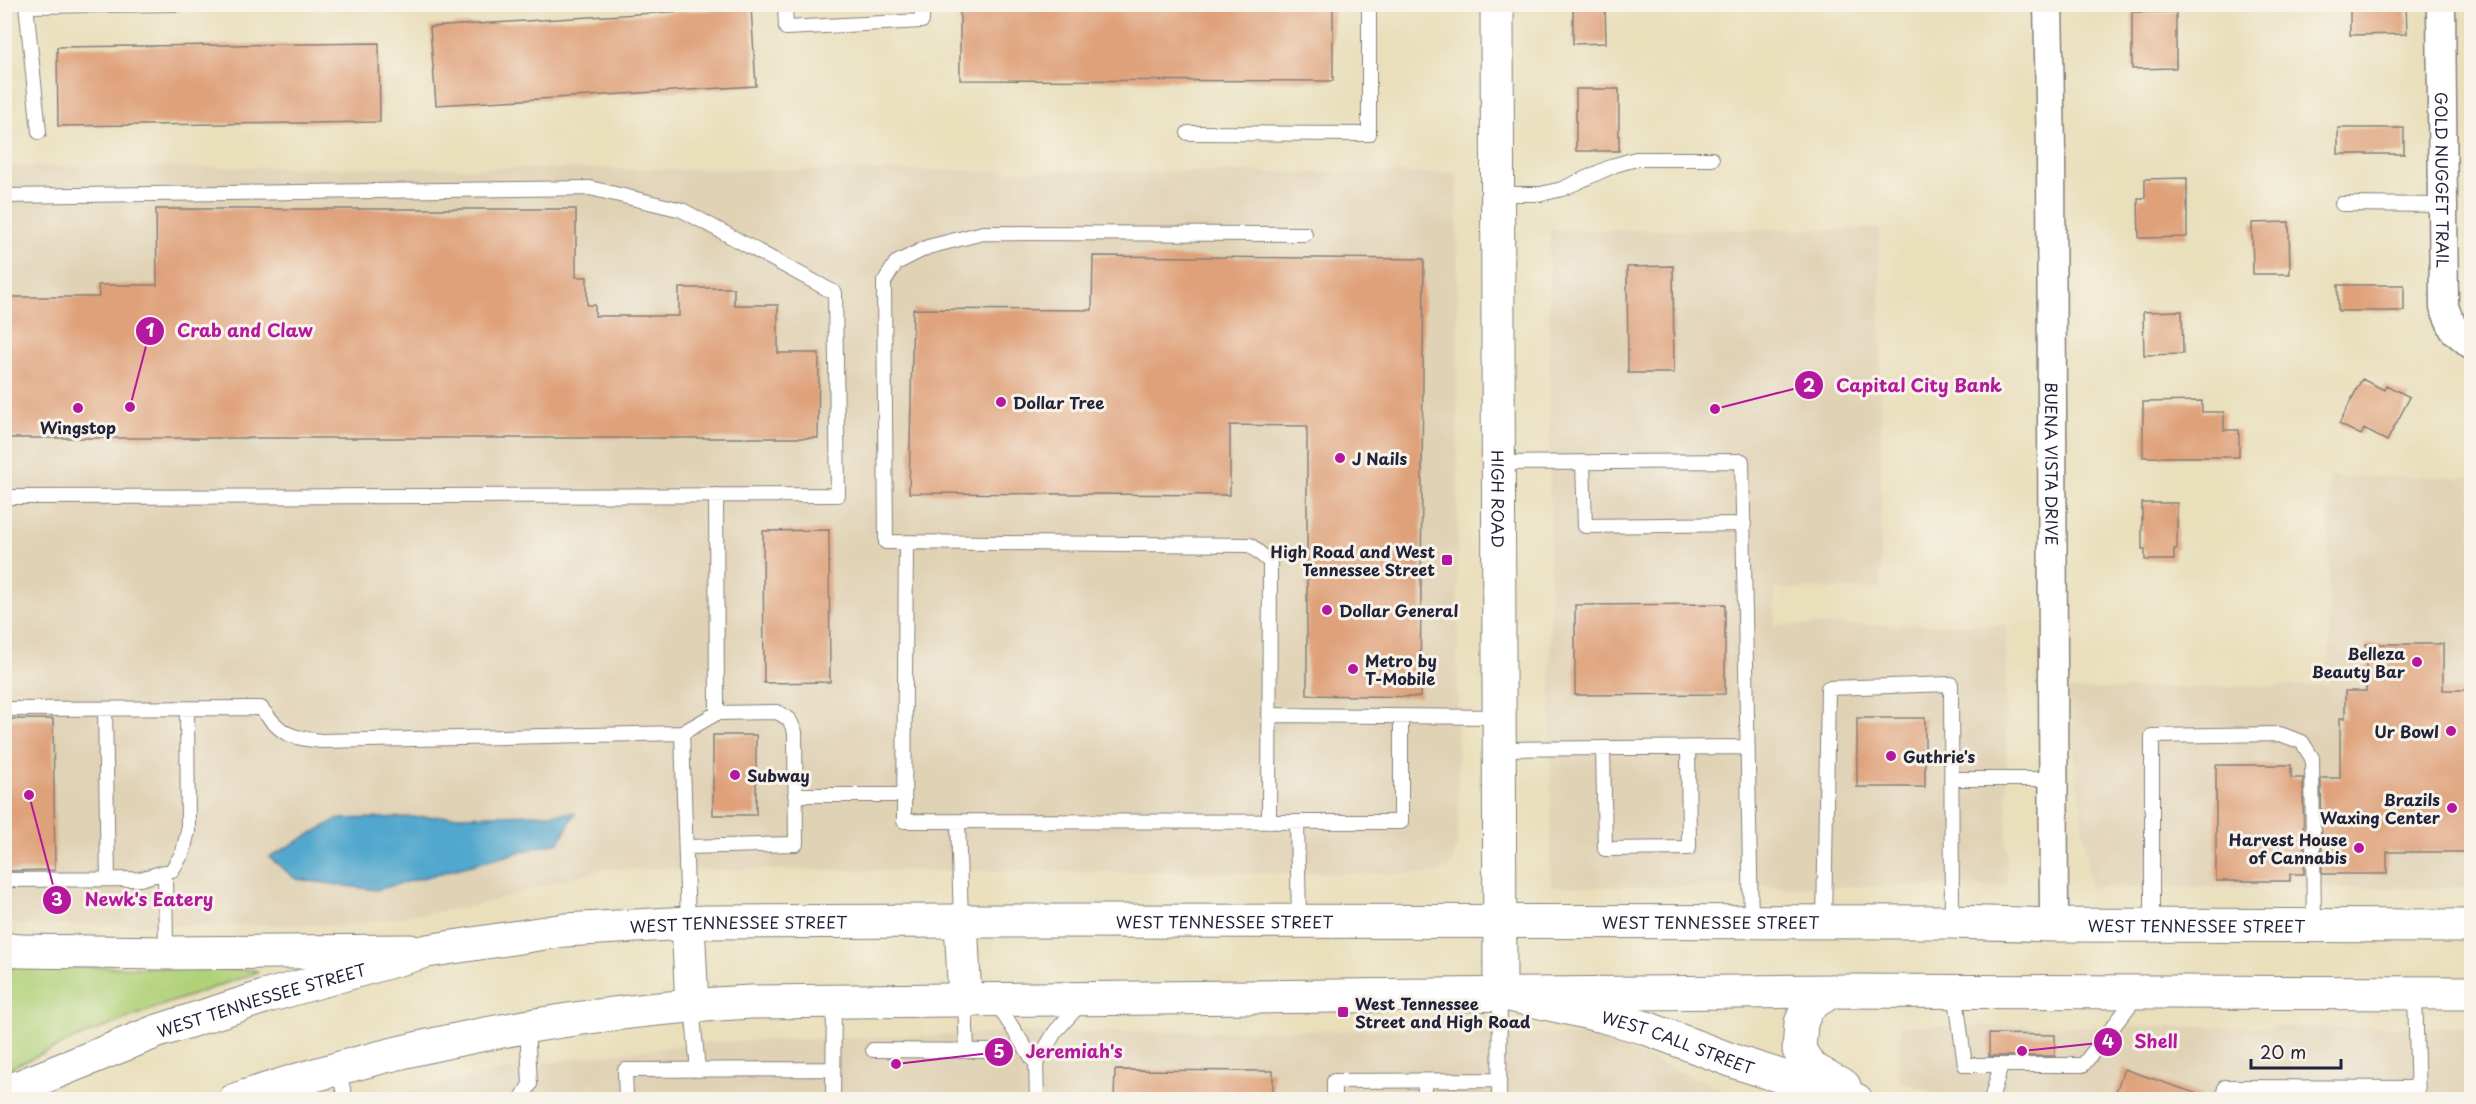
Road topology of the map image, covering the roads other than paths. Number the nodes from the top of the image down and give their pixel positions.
1 (178, 4) edge
2 (785, 4) edge
3 (922, 4) edge
4 (1369, 4) edge
5 (1497, 4) edge
6 (2049, 4) edge
7 (2441, 4) edge
8 (26, 5) edge
9 (39, 132) dead end
10 (1188, 133) dead end
11 (1712, 159) dead end
12 (1498, 194) junction
13 (4, 196) edge
14 (2342, 204) dead end
15 (2443, 205) junction
16 (1305, 234) dead end
17 (2472, 345) edge
18 (1583, 462) junction
19 (1498, 463) junction
20 (716, 495) junction
21 (4, 497) edge
22 (1744, 524) junction
23 (906, 542) junction
24 (4, 709) edge
25 (105, 709) junction
26 (187, 709) junction
27 (717, 713) junction
28 (1269, 715) junction
29 (1401, 716) junction
30 (1499, 717) junction
31 (682, 733) junction
32 (1748, 747) junction
33 (1603, 748) junction
34 (1688, 748) junction
35 (1499, 749) junction
36 (1952, 779) junction
37 (2053, 779) junction
38 (795, 795) junction
39 (904, 795) junction
40 (958, 821) junction
41 (1269, 821) junction
42 (1297, 822) junction
43 (686, 847) junction
44 (165, 872) junction
45 (108, 879) junction
46 (4, 880) edge
47 (1299, 920) junction
48 (1500, 920) junction
49 (962, 921) junction
50 (1751, 922) junction
51 (1952, 922) junction
52 (688, 923) junction
53 (1824, 923) junction
54 (2054, 925) junction
55 (2152, 925) junction
56 (2313, 926) junction
57 (2472, 926) edge
58 (4, 949) edge
59 (427, 951) junction
60 (166, 953) junction
61 (1832, 991) junction
62 (1955, 991) junction
63 (2140, 992) junction
64 (1500, 993) junction
65 (2415, 993) junction
66 (2472, 993) edge
67 (1086, 999) junction
68 (979, 1000) junction
69 (834, 1002) junction
70 (692, 1005) junction
71 (527, 1026) junction
72 (873, 1050) dead end
73 (967, 1051) junction
74 (995, 1051) dead end
75 (1036, 1064) junction
76 (2001, 1065) junction
77 (833, 1069) junction
78 (698, 1070) junction
79 (1499, 1080) junction
80 (1425, 1081) junction
81 (342, 1085) edge
82 (4, 1093) edge
83 (2418, 1094) edge
84 (235, 1100) edge
85 (521, 1100) edge
86 (626, 1100) edge
87 (833, 1100) edge
88 (1037, 1100) edge
89 (1334, 1100) edge
90 (1425, 1100) edge
91 (1499, 1100) edge
92 (1856, 1100) edge
93 (1870, 1100) edge
94 (1991, 1100) edge
95 (2223, 1100) edge

1 - 8 lane
2 - 3 lane
4 - 10 lane
5 - 12 main road, HIGH ROAD
6 - 37 street, BUENA VISTA DRIVE
7 - 15 street, GOLD NUGGET TRAIL
8 - 9 lane
11 - 12 lane
12 - 19 main road, HIGH ROAD
13 - 20 lane
14 - 15 lane
15 - 17 street, GOLD NUGGET TRAIL
16 - 23 lane
18 - 19 lane
18 - 22 lane
18 - 22 lane
19 - 30 main road, HIGH ROAD
20 - 21 lane
20 - 27 lane
22 - 32 lane
23 - 28 lane
23 - 39 lane
24 - 25 lane
25 - 26 lane
25 - 45 lane
26 - 31 lane
26 - 44 lane
27 - 31 lane
27 - 38 lane
28 - 29 lane
28 - 41 lane
29 - 30 lane
29 - 42 lane
30 - 35 main road, HIGH ROAD
31 - 43 lane
32 - 34 lane
32 - 50 lane
33 - 34 lane
33 - 34 lane
33 - 35 lane
35 - 48 main road, HIGH ROAD
36 - 37 lane
36 - 51 lane
36 - 53 lane
37 - 54 street, BUENA VISTA DRIVE
38 - 39 lane
38 - 43 lane
39 - 40 lane
40 - 41 lane
40 - 49 lane
41 - 42 lane
42 - 47 lane
43 - 52 lane
44 - 45 lane
44 - 60 lane
45 - 46 lane
47 - 48 main road, WEST TENNESSEE STREET
47 - 49 main road, WEST TENNESSEE STREET
48 - 50 main road, WEST TENNESSEE STREET
48 - 64 main road, HIGH ROAD
49 - 52 main road, WEST TENNESSEE STREET
49 - 68 main road
50 - 53 main road, WEST TENNESSEE STREET
51 - 53 main road, WEST TENNESSEE STREET
51 - 54 main road, WEST TENNESSEE STREET
52 - 59 main road, WEST TENNESSEE STREET
52 - 70 main road
54 - 55 main road, WEST TENNESSEE STREET
55 - 56 main road, WEST TENNESSEE STREET
55 - 56 lane
56 - 57 main road, WEST TENNESSEE STREET
58 - 60 main road
59 - 60 main road
59 - 82 main road, WEST TENNESSEE STREET
61 - 62 main road
61 - 64 main road
61 - 93 main road
62 - 63 main road
62 - 76 lane
63 - 65 main road
63 - 76 lane
64 - 67 main road
64 - 79 lane
64 - 92 main road, WEST CALL STREET
65 - 66 main road
65 - 83 lane
67 - 68 main road
67 - 75 lane
68 - 69 main road
68 - 73 lane
68 - 75 lane
69 - 70 main road
69 - 77 lane
70 - 71 main road
70 - 78 lane
71 - 81 main road
71 - 85 lane
72 - 73 lane
73 - 74 lane
75 - 88 lane
76 - 94 lane
77 - 78 lane
77 - 87 lane
78 - 86 lane
79 - 80 lane
79 - 91 lane
80 - 89 lane
80 - 90 lane
81 - 84 main road
83 - 95 lane

